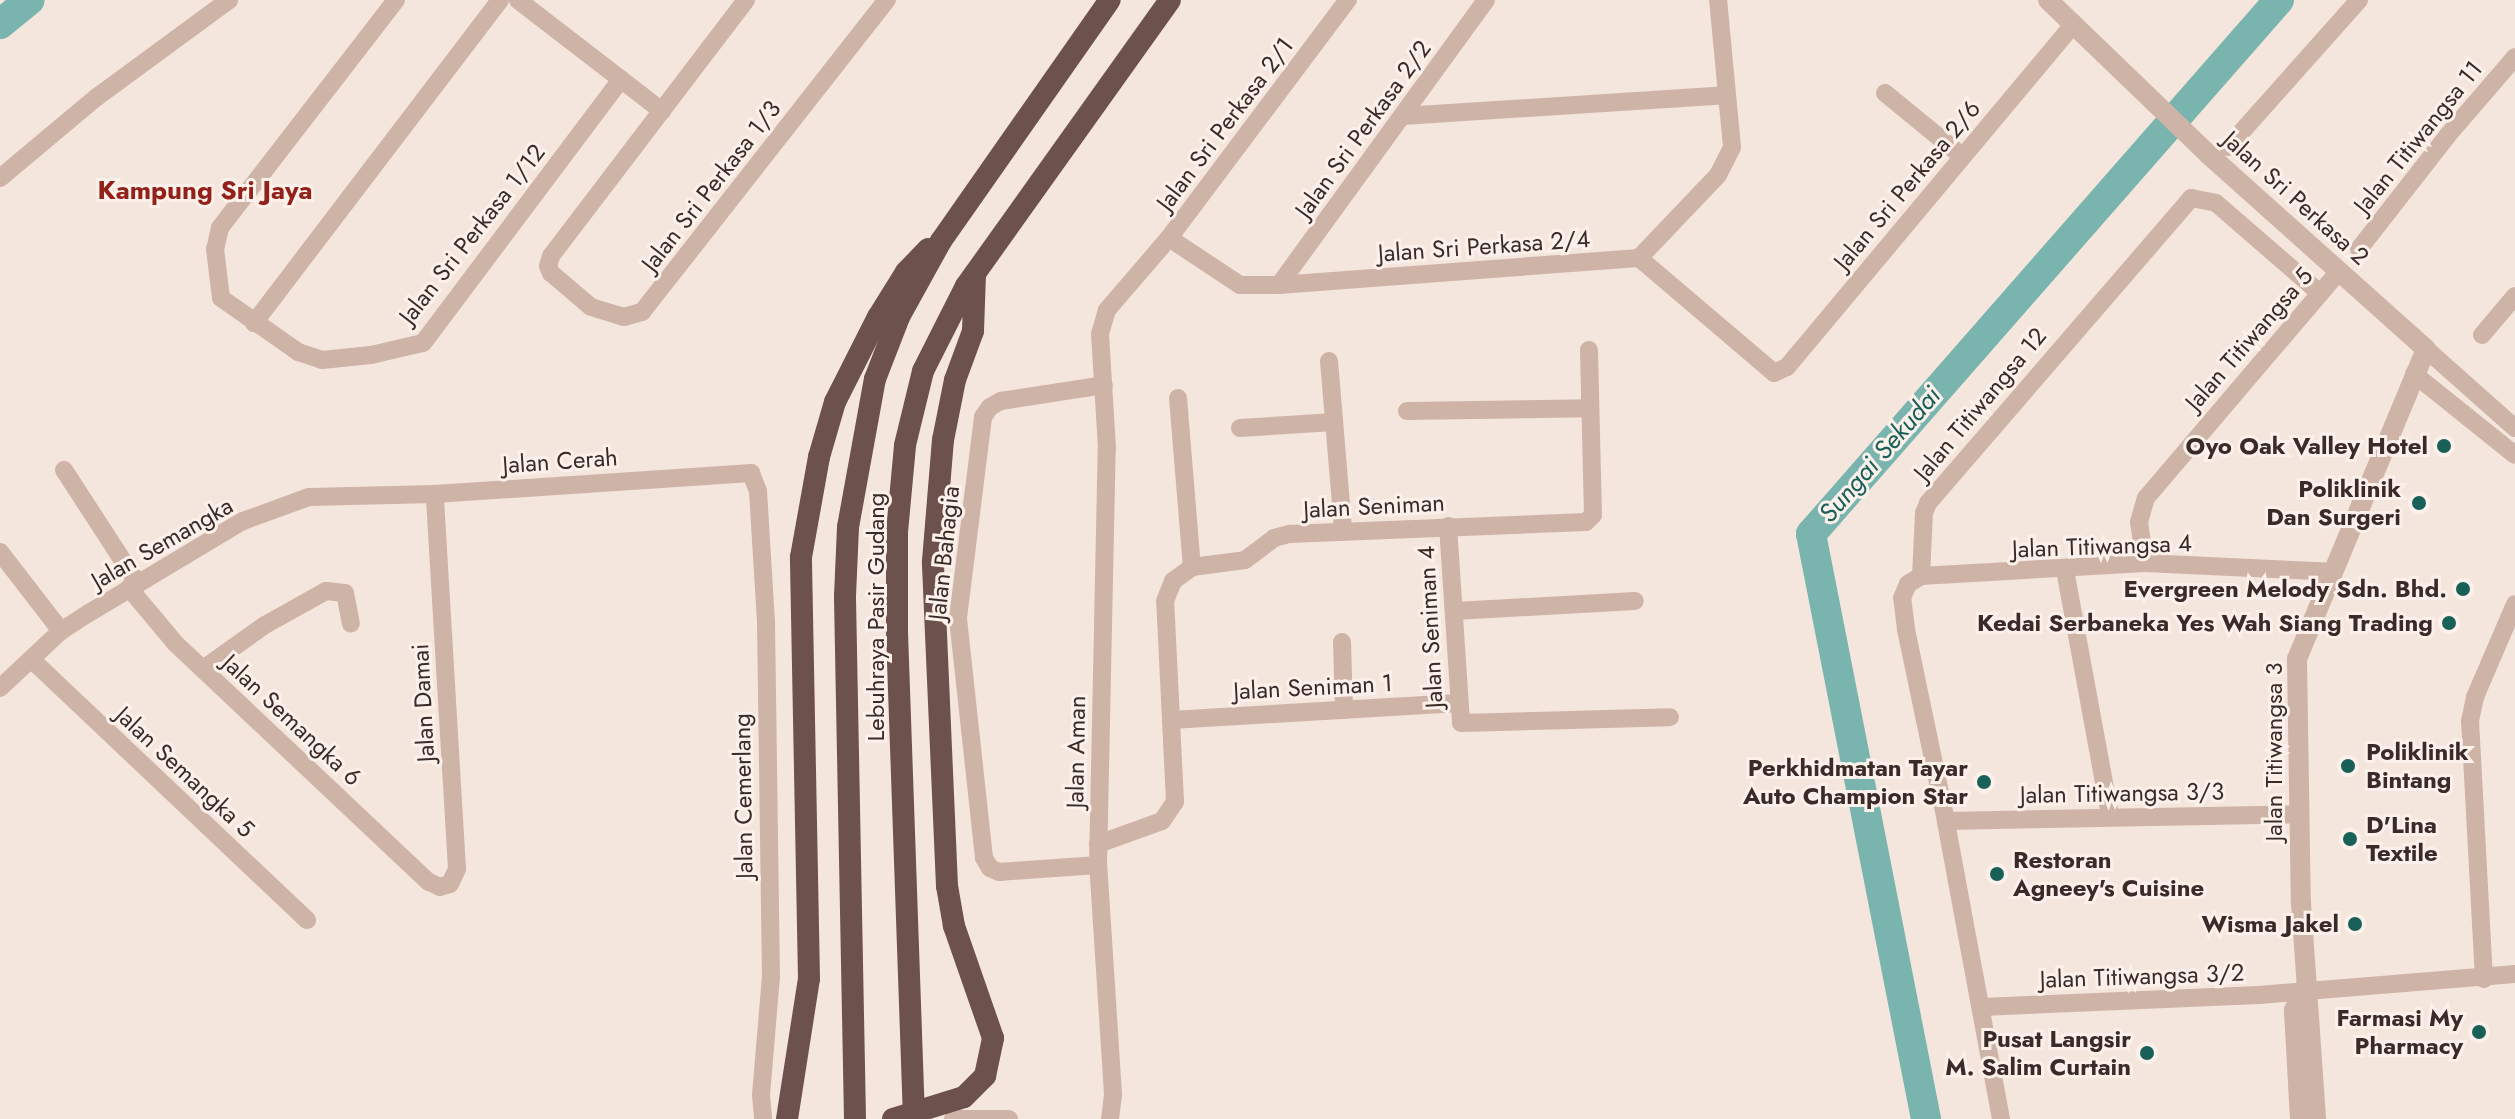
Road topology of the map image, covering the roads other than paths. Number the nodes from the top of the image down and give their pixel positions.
1 (229, 0) edge
2 (396, 0) edge
3 (500, 0) edge
4 (518, 0) edge
5 (746, 0) edge
6 (887, 0) edge
7 (1110, 0) edge
8 (1170, 0) edge
9 (1348, 0) edge
10 (1486, 0) edge
11 (1718, 0) edge
12 (2048, 0) edge
13 (2359, 0) edge
14 (2074, 24) junction
15 (2515, 57) edge
16 (621, 79) junction
17 (1885, 93) dead end
18 (1725, 95) junction
19 (662, 111) junction
20 (1403, 116) junction
21 (2219, 151) junction
22 (1962, 156) junction
23 (0, 178) edge
24 (1169, 238) junction
25 (941, 241) junction
26 (2359, 249) dead end
27 (1639, 258) junction
28 (2339, 271) junction
29 (975, 273) junction
30 (1279, 285) junction
31 (2320, 293) junction
32 (2515, 296) edge
33 (254, 323) junction
34 (1100, 334) joint
35 (2482, 335) dead end
36 (2426, 349) junction
37 (1589, 350) dead end
38 (1329, 361) dead end
39 (2414, 374) junction
40 (1104, 385) junction
41 (1178, 398) dead end
42 (1589, 408) junction
43 (1407, 411) dead end
44 (1334, 422) junction
45 (1240, 428) dead end
46 (2515, 428) edge
47 (2515, 455) edge
48 (64, 470) dead end
49 (751, 473) joint
50 (435, 494) junction
51 (372, 495) joint
52 (1448, 526) junction
53 (1343, 529) junction
54 (0, 552) edge
55 (2145, 563) junction
56 (1192, 567) junction
57 (2065, 570) junction
58 (2333, 572) junction
59 (1921, 576) junction
60 (133, 586) junction
61 (1635, 601) dead end
62 (2515, 604) edge
63 (1455, 611) junction
64 (351, 623) dead end
65 (61, 631) junction
66 (1342, 642) dead end
67 (31, 659) junction
68 (203, 669) junction
69 (0, 688) edge
70 (1458, 703) junction
71 (1344, 710) junction
72 (1670, 717) dead end
73 (1171, 720) junction
74 (2299, 814) junction
75 (2110, 816) junction
76 (1946, 821) junction
77 (1098, 844) junction
78 (1098, 865) junction
79 (429, 882) joint
80 (307, 920) dead end
81 (2515, 974) edge
82 (2484, 979) junction
83 (2305, 989) junction
84 (1982, 1007) junction
85 (763, 1119) edge
86 (787, 1119) edge
87 (853, 1119) edge
88 (893, 1119) edge
89 (914, 1119) edge
90 (953, 1119) edge
91 (1009, 1119) edge
92 (1110, 1119) edge
93 (2001, 1119) edge
94 (2300, 1119) edge
95 (2316, 1119) edge

1 - 23 street
2 - 33 street, Jalan Sri Perkasa 1/12
3 - 33 street
4 - 16 street
5 - 19 street
6 - 19 street, Jalan Sri Perkasa 1/3
7 - 25 highway, Lebuhraya Pasir Gudang
8 - 29 highway, Lebuhraya Pasir Gudang
9 - 24 street, Jalan Sri Perkasa 2/1
10 - 20 street, Jalan Sri Perkasa 2/2
11 - 18 street
12 - 14 street, Jalan Sri Perkasa 2
13 - 21 street
14 - 21 street, Jalan Sri Perkasa 2
14 - 22 street, Jalan Sri Perkasa 2/6
15 - 26 street, Jalan Titiwangsa 11
16 - 19 street
16 - 33 street, Jalan Sri Perkasa 1/12
17 - 22 street
18 - 20 street
18 - 27 street
20 - 30 street, Jalan Sri Perkasa 2/2
21 - 28 street, Jalan Sri Perkasa 2
22 - 27 street, Jalan Sri Perkasa 2/6
24 - 30 street, Jalan Sri Perkasa 2/4
24 - 34 street, Jalan Sri Perkasa 2/1
25 - 86 highway
25 - 87 highway, Lebuhraya Pasir Gudang
27 - 30 street, Jalan Sri Perkasa 2/4
28 - 31 street, Jalan Titiwangsa 5
28 - 36 street, Jalan Sri Perkasa 2
29 - 88 highway
29 - 89 highway, Lebuhraya Pasir Gudang
31 - 55 street, Jalan Titiwangsa 5
31 - 59 street, Jalan Titiwangsa 12
32 - 35 street
34 - 40 street, Jalan Aman
36 - 39 street, Jalan Titiwangsa 3
36 - 46 street, Jalan Sri Perkasa 2
37 - 42 street, Jalan Seniman
38 - 44 street
39 - 47 street
39 - 58 street, Jalan Titiwangsa 3
40 - 77 street, Jalan Aman
40 - 78 street, Jalan Bahagia
41 - 56 street
42 - 43 street
42 - 52 street, Jalan Seniman
44 - 45 street
44 - 53 street
48 - 60 street, Jalan Semangka 6
49 - 50 street, Jalan Cerah
49 - 85 street, Jalan Cemerlang
50 - 51 street, Jalan Cerah
50 - 79 street, Jalan Damai
51 - 60 street, Jalan Semangka
52 - 53 street, Jalan Seniman
52 - 63 street, Jalan Seniman 4
53 - 56 street, Jalan Seniman
54 - 65 street
55 - 57 street, Jalan Titiwangsa 4
55 - 58 street, Jalan Titiwangsa 4
56 - 73 street
57 - 59 street, Jalan Titiwangsa 4
57 - 75 street
58 - 74 street, Jalan Titiwangsa 3
59 - 76 street, Jalan Titiwangsa 12
60 - 65 street, Jalan Semangka
60 - 68 street, Jalan Semangka 6
61 - 63 street
62 - 82 street
63 - 70 street, Jalan Seniman 4
64 - 68 street
65 - 67 street, Jalan Semangka
66 - 71 street
67 - 69 street, Jalan Semangka
67 - 80 street, Jalan Semangka 5
68 - 79 street, Jalan Semangka 6
70 - 71 street, Jalan Seniman 1
70 - 72 street, Jalan Seniman 4
71 - 73 street, Jalan Seniman 1
73 - 77 street
74 - 75 street, Jalan Titiwangsa 3/3
74 - 83 street, Jalan Titiwangsa 3
75 - 76 street, Jalan Titiwangsa 3/3
76 - 84 street, Jalan Titiwangsa 12
77 - 78 street, Jalan Aman
78 - 92 street, Jalan Aman
81 - 82 street, Jalan Titiwangsa 3/2
82 - 83 street, Jalan Titiwangsa 3/2
83 - 84 street, Jalan Titiwangsa 3/2
83 - 94 street, Jalan Titiwangsa 3
83 - 95 street, Jalan Titiwangsa 3
84 - 93 street, Jalan Titiwangsa 12
90 - 91 street

